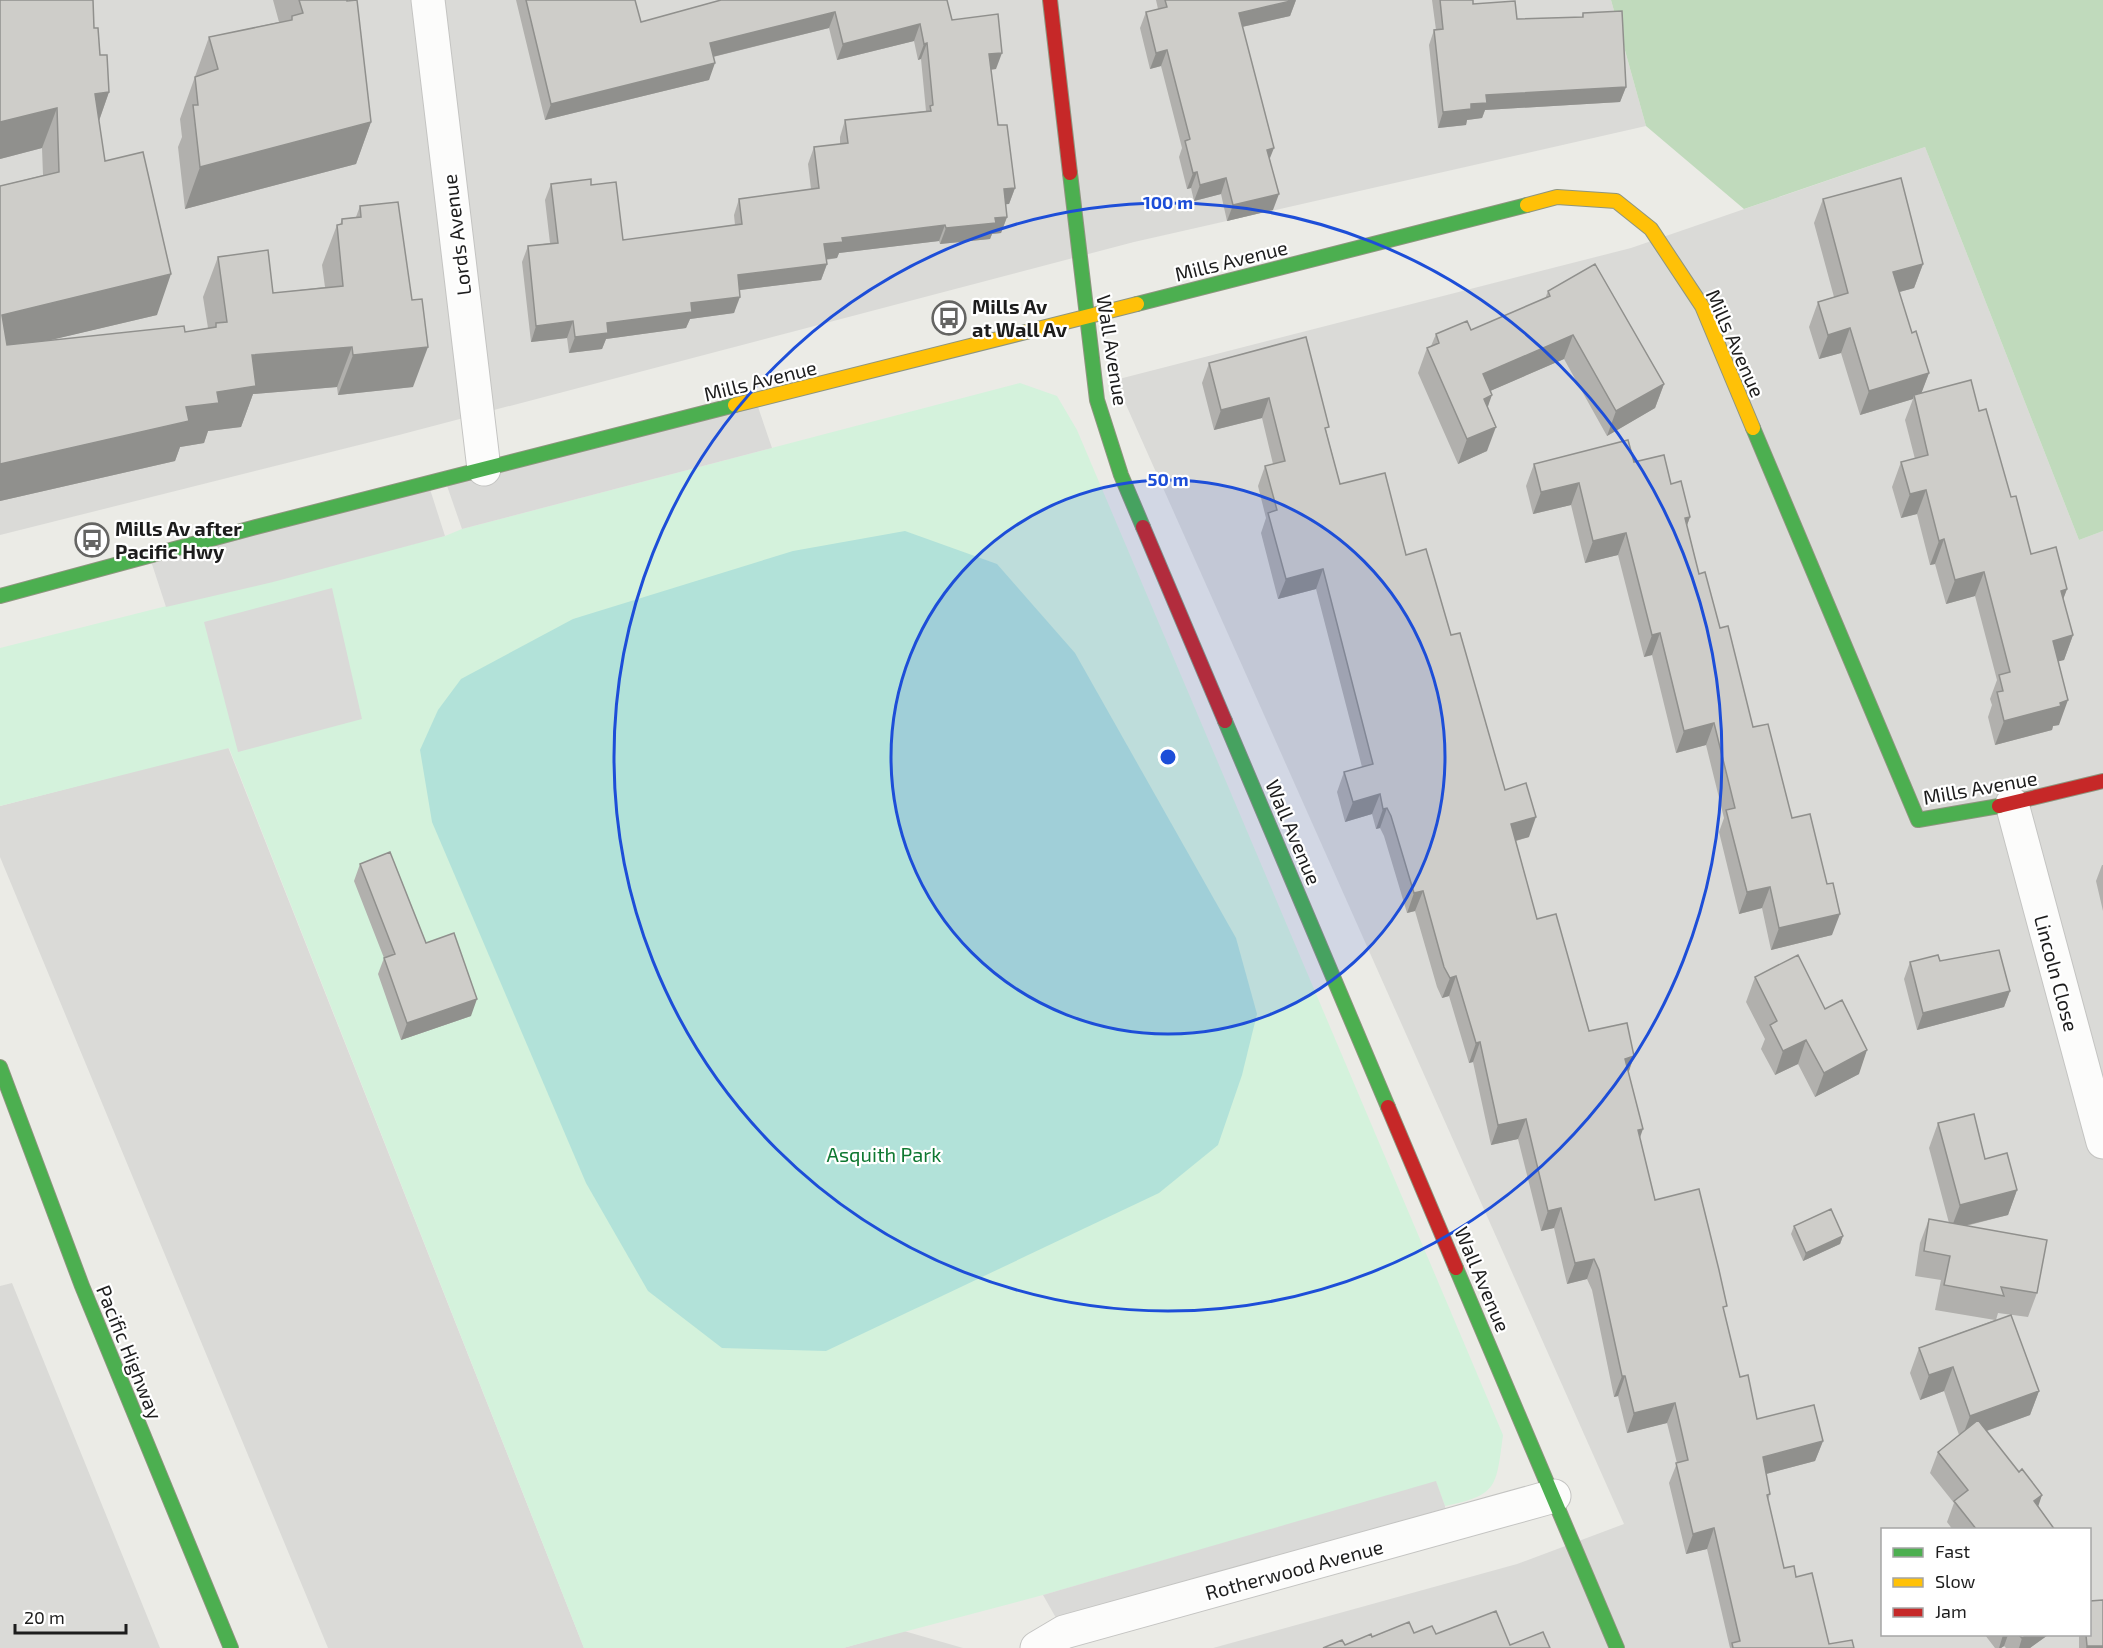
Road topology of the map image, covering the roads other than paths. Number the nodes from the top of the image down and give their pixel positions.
1 (428, 0) edge
2 (1050, 0) edge
3 (1087, 317) junction
4 (484, 469) junction
5 (0, 596) edge
6 (2103, 781) edge
7 (2012, 804) junction
8 (0, 1067) edge
9 (2103, 1142) edge
10 (1554, 1496) junction
11 (231, 1648) edge
12 (1037, 1648) edge
13 (1617, 1648) edge

1 - 4 street, Lords Avenue
2 - 3 street, Wall Avenue
3 - 4 street, Mills Avenue
3 - 7 street, Mills Avenue
3 - 10 street, Wall Avenue
4 - 5 street, Mills Avenue
6 - 7 street, Mills Avenue
7 - 9 street, Lincoln Close
8 - 11 street, Pacific Highway
10 - 12 street, Rotherwood Avenue
10 - 13 street, Wall Avenue

